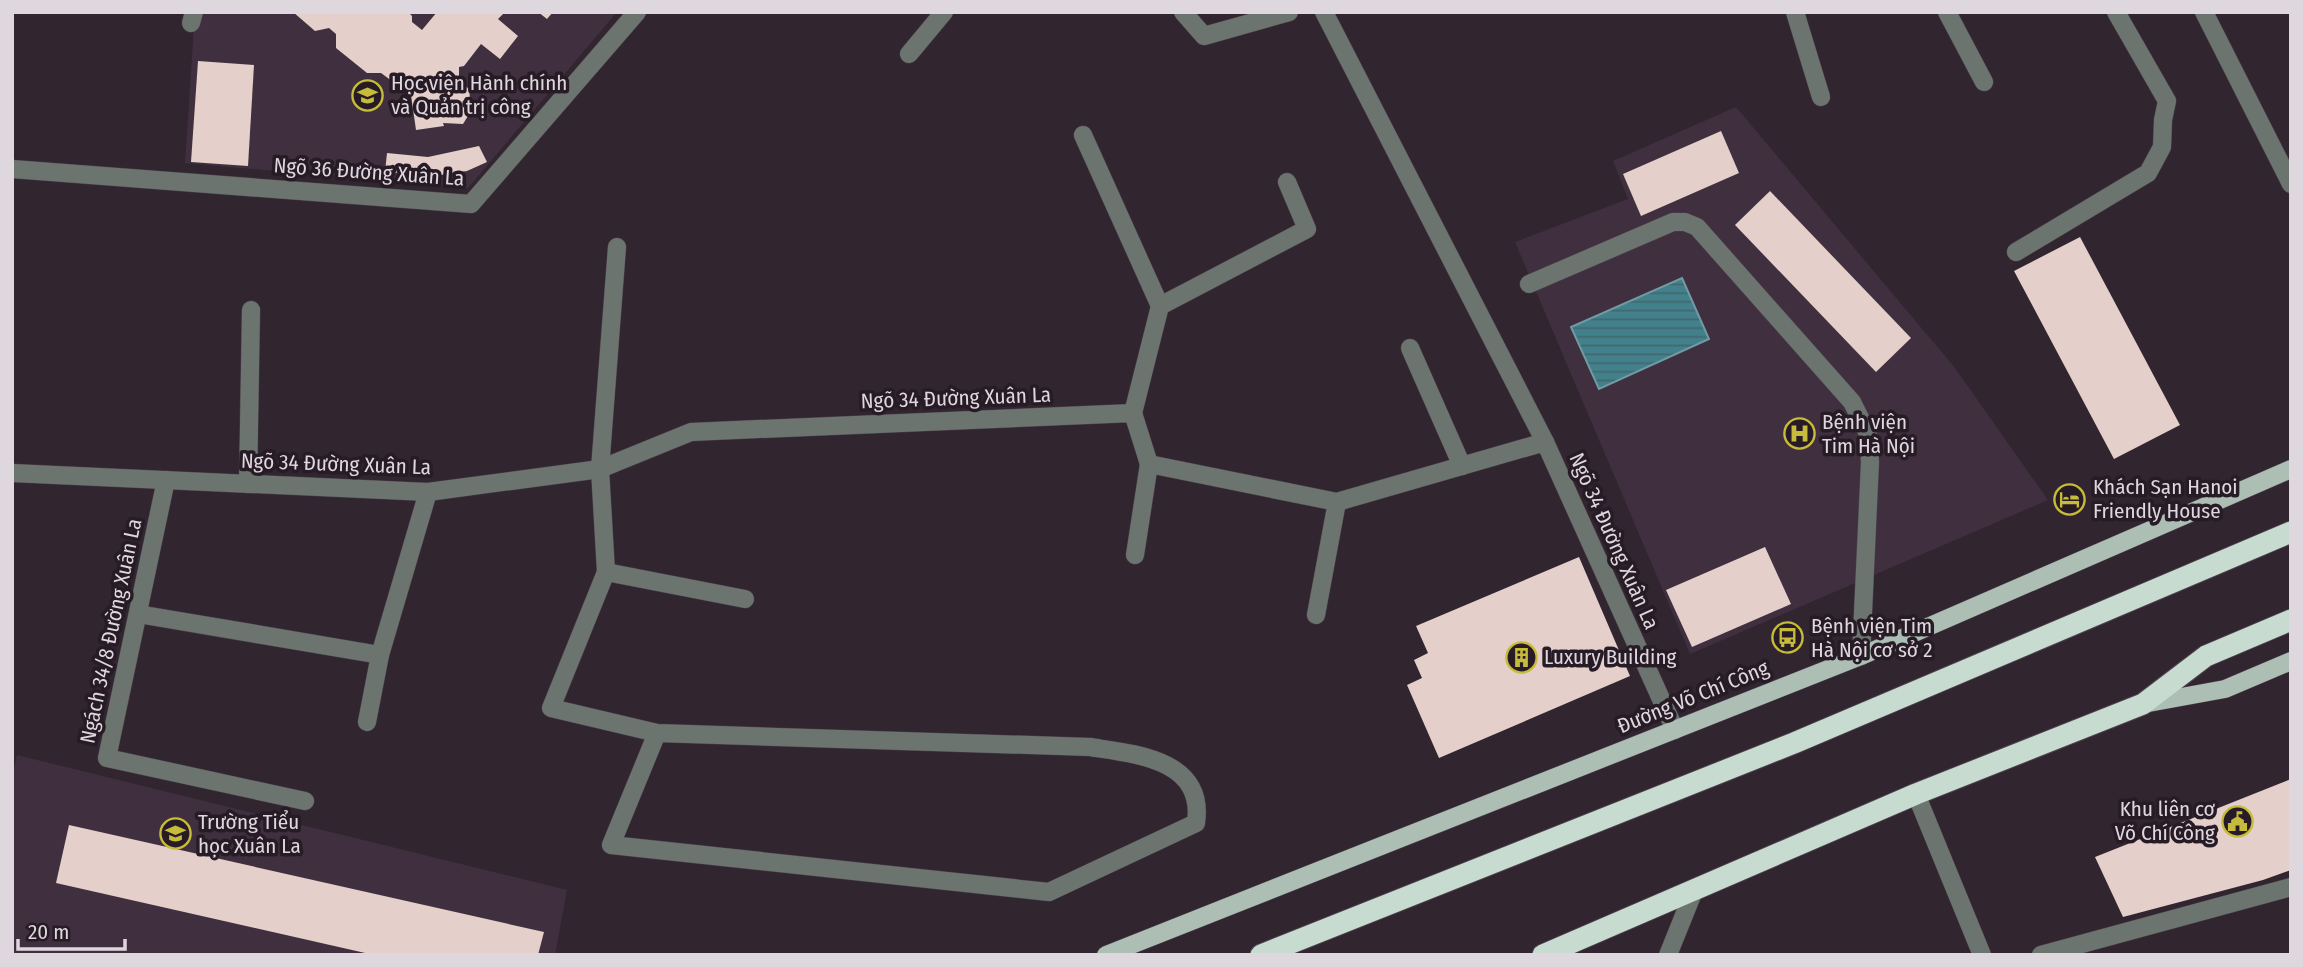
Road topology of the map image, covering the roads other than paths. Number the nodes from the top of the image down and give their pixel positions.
1 (637, 12) edge
2 (944, 12) edge
3 (1183, 12) edge
4 (1289, 12) edge
5 (1324, 12) edge
6 (1795, 12) edge
7 (1947, 12) edge
8 (2116, 12) edge
9 (2204, 12) edge
10 (909, 54) dead end
11 (1984, 82) dead end
12 (1821, 97) dead end
13 (1083, 135) dead end
14 (12, 169) edge
15 (1287, 182) dead end
16 (2291, 184) edge
17 (617, 247) dead end
18 (2016, 251) dead end
19 (1529, 284) dead end
20 (1160, 306) junction
21 (251, 310) dead end
22 (1410, 348) dead end
23 (1133, 413) junction
24 (1545, 442) junction
25 (1150, 464) junction
26 (1462, 466) junction
27 (600, 469) junction
28 (2291, 469) edge
29 (12, 473) edge
30 (166, 480) junction
31 (248, 484) junction
32 (428, 492) junction
33 (1337, 502) junction
34 (2291, 532) edge
35 (1135, 555) dead end
36 (606, 572) junction
37 (745, 599) dead end
38 (138, 614) junction
39 (1316, 615) dead end
40 (2291, 620) edge
41 (380, 655) junction
42 (1861, 656) junction
43 (2291, 661) edge
44 (2143, 704) junction
45 (367, 722) dead end
46 (1675, 730) junction
47 (657, 733) junction
48 (1916, 794) junction
49 (305, 801) dead end
50 (2291, 887) edge
51 (1695, 888) junction
52 (1106, 955) edge
53 (1261, 955) edge
54 (1543, 955) edge
55 (1668, 955) edge
56 (1982, 955) edge
57 (2041, 955) edge

1 - 14 street, Ngõ 36 Đường Xuân La
2 - 10 street
3 - 4 street
5 - 24 street
6 - 12 street
7 - 11 street
8 - 18 street
9 - 16 street
13 - 20 street
15 - 20 street
17 - 27 street
19 - 42 street
20 - 23 street
21 - 31 street
22 - 26 street
23 - 25 street
23 - 27 street, Ngõ 34 Đường Xuân La
24 - 26 street, Ngõ 34 Đường Xuân La
24 - 46 street, Ngõ 34 Đường Xuân La
25 - 33 street, Ngõ 34 Đường Xuân La
25 - 35 street
26 - 33 street, Ngõ 34 Đường Xuân La
27 - 32 street, Ngõ 34 Đường Xuân La
27 - 36 street
28 - 42 main road, Đường Võ Chí Công
29 - 30 street, Ngõ 34 Đường Xuân La
30 - 31 street, Ngõ 34 Đường Xuân La
30 - 38 street, Ngách 34/8 Đường Xuân La
31 - 32 street, Ngõ 34 Đường Xuân La
32 - 41 street
33 - 39 street
34 - 53 highway
36 - 37 street
36 - 47 street
38 - 41 street
38 - 49 street, Ngách 34/8 Đường Xuân La
40 - 44 highway
41 - 45 street
42 - 46 main road, Đường Võ Chí Công
43 - 44 main road
44 - 48 highway
46 - 52 main road, Đường Võ Chí Công
47 - 47 street
48 - 51 highway
48 - 56 street
50 - 57 street
51 - 54 highway
51 - 55 street

